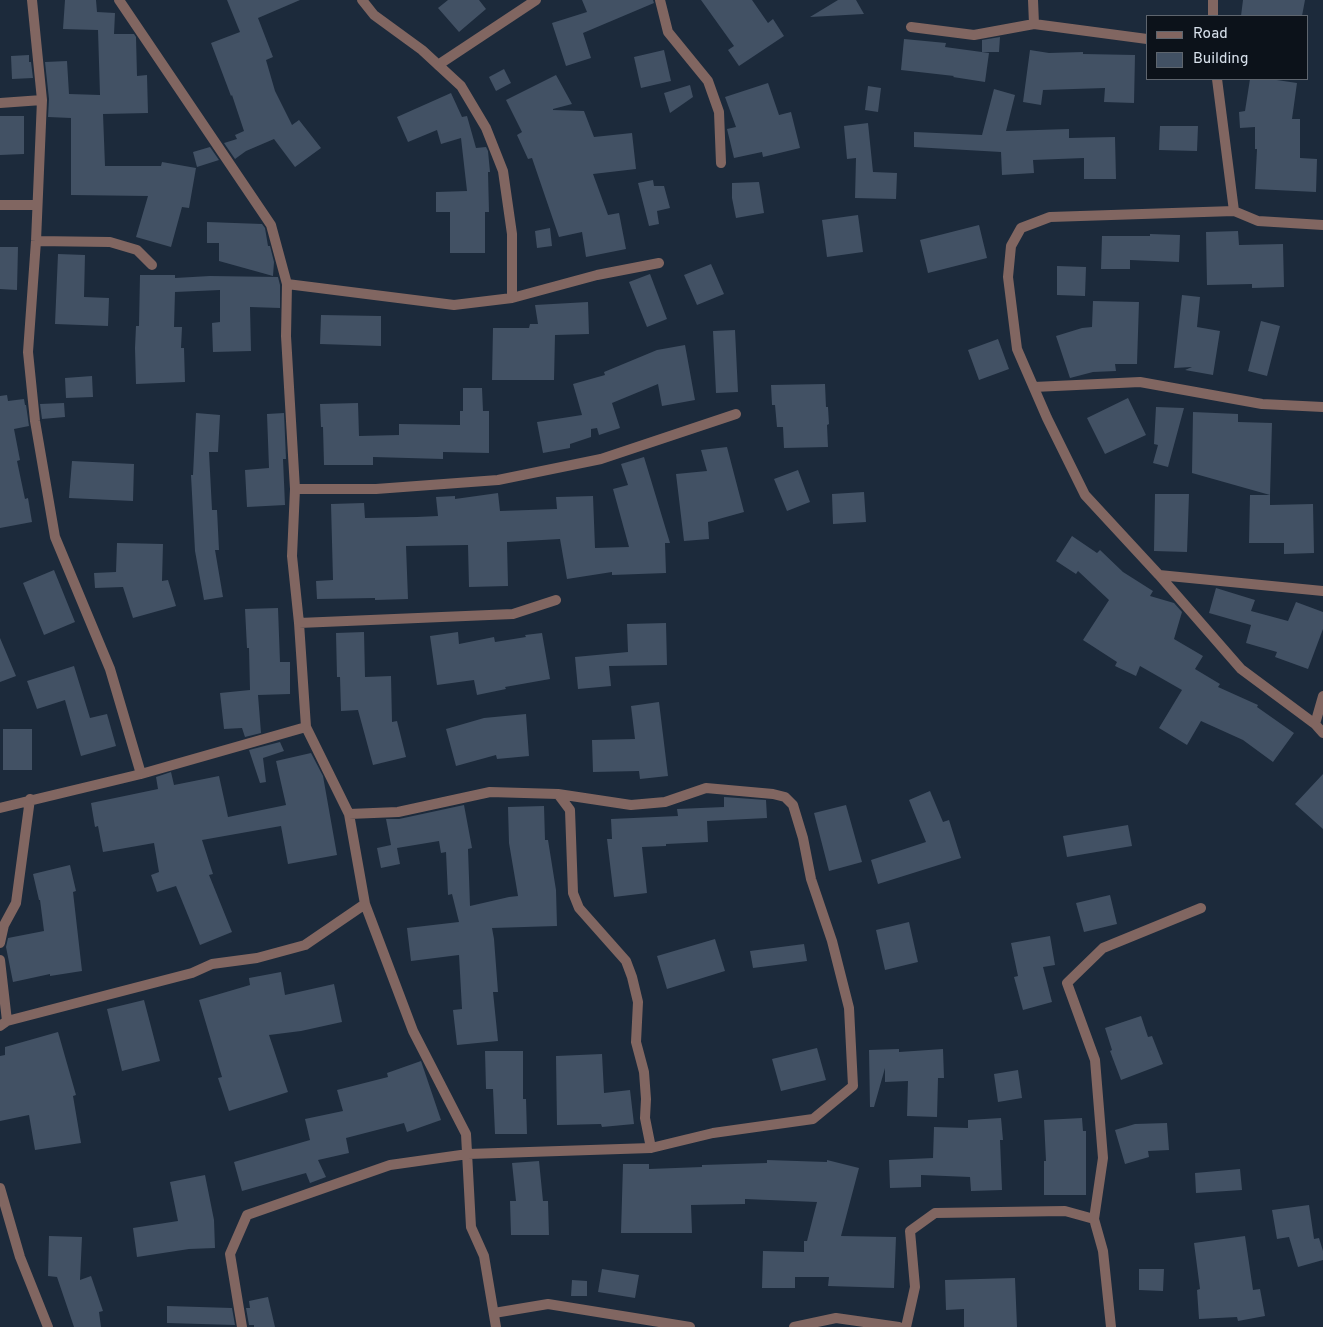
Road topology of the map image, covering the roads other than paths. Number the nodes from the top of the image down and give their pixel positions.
1 (32, 0) edge
2 (119, 0) edge
3 (362, 0) edge
4 (536, 0) edge
5 (660, 0) edge
6 (1033, 0) edge
7 (1213, 0) edge
8 (1213, 15) edge
9 (1034, 24) junction
10 (911, 27) dead end
11 (1146, 39) edge
12 (438, 65) junction
13 (1217, 80) edge
14 (42, 100) junction
15 (0, 103) edge
16 (721, 163) dead end
17 (0, 205) edge
18 (37, 205) junction
19 (1234, 211) junction
20 (1323, 225) edge
21 (36, 241) junction
22 (659, 263) dead end
23 (152, 265) dead end
24 (287, 284) junction
25 (512, 298) junction
26 (1034, 387) junction
27 (1323, 407) edge
28 (736, 414) dead end
29 (295, 489) junction
30 (1159, 575) junction
31 (1323, 591) edge
32 (556, 600) dead end
33 (299, 622) junction
34 (1323, 696) edge
35 (1315, 724) junction
36 (306, 727) junction
37 (1323, 733) edge
38 (141, 774) junction
39 (558, 794) junction
40 (30, 799) junction
41 (0, 808) edge
42 (349, 814) junction
43 (365, 904) junction
44 (1201, 908) dead end
45 (0, 943) edge
46 (0, 960) edge
47 (3, 1023) edge
48 (651, 1148) junction
49 (468, 1154) junction
50 (0, 1188) edge
51 (1094, 1219) junction
52 (494, 1313) junction
53 (48, 1327) edge
54 (242, 1327) edge
55 (496, 1327) edge
56 (690, 1327) edge
57 (794, 1327) edge
58 (899, 1327) edge
59 (906, 1327) edge
60 (1110, 1327) edge

1 - 14 street
2 - 24 street
3 - 12 street
4 - 12 street
5 - 16 street
6 - 9 street
7 - 8 street
9 - 10 street
9 - 11 street
12 - 25 street
13 - 19 street
14 - 15 street
14 - 18 street
17 - 18 street
18 - 21 street
19 - 20 street
19 - 26 street
21 - 23 street
21 - 38 street
22 - 25 street
24 - 25 street
24 - 29 street
26 - 27 street
26 - 30 street
28 - 29 street
29 - 33 street
30 - 31 street
30 - 35 street
32 - 33 street
33 - 36 street
34 - 35 street
35 - 37 street
36 - 38 street
36 - 42 street
38 - 40 street
39 - 42 street
39 - 48 street
39 - 48 street
40 - 41 street
40 - 45 street
42 - 43 street
43 - 47 street
43 - 49 street
44 - 51 street
46 - 47 street
48 - 49 street
49 - 52 street
49 - 54 street
50 - 53 street
51 - 59 street
51 - 60 street
52 - 55 street
52 - 56 street
57 - 58 street

